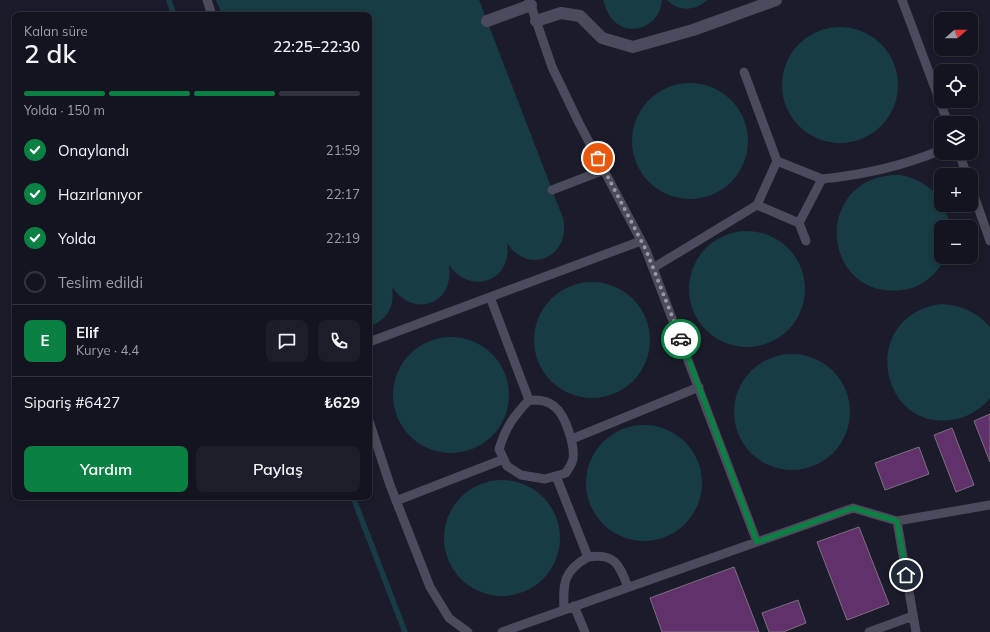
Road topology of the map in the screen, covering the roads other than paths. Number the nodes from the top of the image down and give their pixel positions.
1 (207, 0) edge
2 (776, 0) edge
3 (902, 0) edge
4 (530, 3) edge
5 (211, 12) edge
6 (487, 21) dead end
7 (536, 21) junction
8 (744, 72) dead end
9 (945, 116) edge
10 (934, 153) edge
11 (777, 161) junction
12 (604, 170) junction
13 (822, 179) junction
14 (552, 190) dead end
15 (757, 205) junction
16 (978, 208) edge
17 (799, 223) junction
18 (641, 241) junction
19 (806, 241) dead end
20 (990, 241) edge
21 (653, 268) junction
22 (490, 297) junction
23 (372, 341) edge
24 (699, 387) junction
25 (529, 400) junction
26 (372, 430) edge
27 (572, 438) junction
28 (504, 459) junction
29 (556, 476) junction
30 (396, 501) junction
31 (990, 505) edge
32 (897, 521) junction
33 (757, 542) junction
34 (588, 557) junction
35 (628, 587) junction
36 (574, 606) junction
37 (564, 610) junction
38 (912, 616) junction
39 (468, 632) edge
40 (502, 632) edge
41 (585, 632) edge
42 (869, 632) edge
43 (916, 632) edge

1 - 5 lane
2 - 7 street
3 - 9 lane
4 - 6 street
4 - 7 lane
7 - 12 lane
8 - 11 lane
10 - 13 lane
11 - 13 lane
11 - 15 lane
12 - 14 lane
12 - 18 lane
13 - 17 lane
15 - 17 lane
15 - 21 lane
16 - 20 lane
17 - 19 lane
18 - 21 lane
18 - 22 lane
21 - 24 lane
22 - 23 lane
22 - 25 lane
24 - 27 lane
24 - 33 lane
25 - 27 lane
25 - 28 lane
26 - 30 lane
27 - 29 lane
28 - 29 lane
28 - 30 lane
29 - 34 lane
30 - 39 lane
31 - 32 lane
32 - 33 lane
32 - 38 lane
33 - 35 lane
34 - 35 lane
34 - 37 lane
35 - 36 lane
36 - 37 lane
36 - 41 lane
37 - 40 lane
38 - 42 lane
38 - 43 lane

